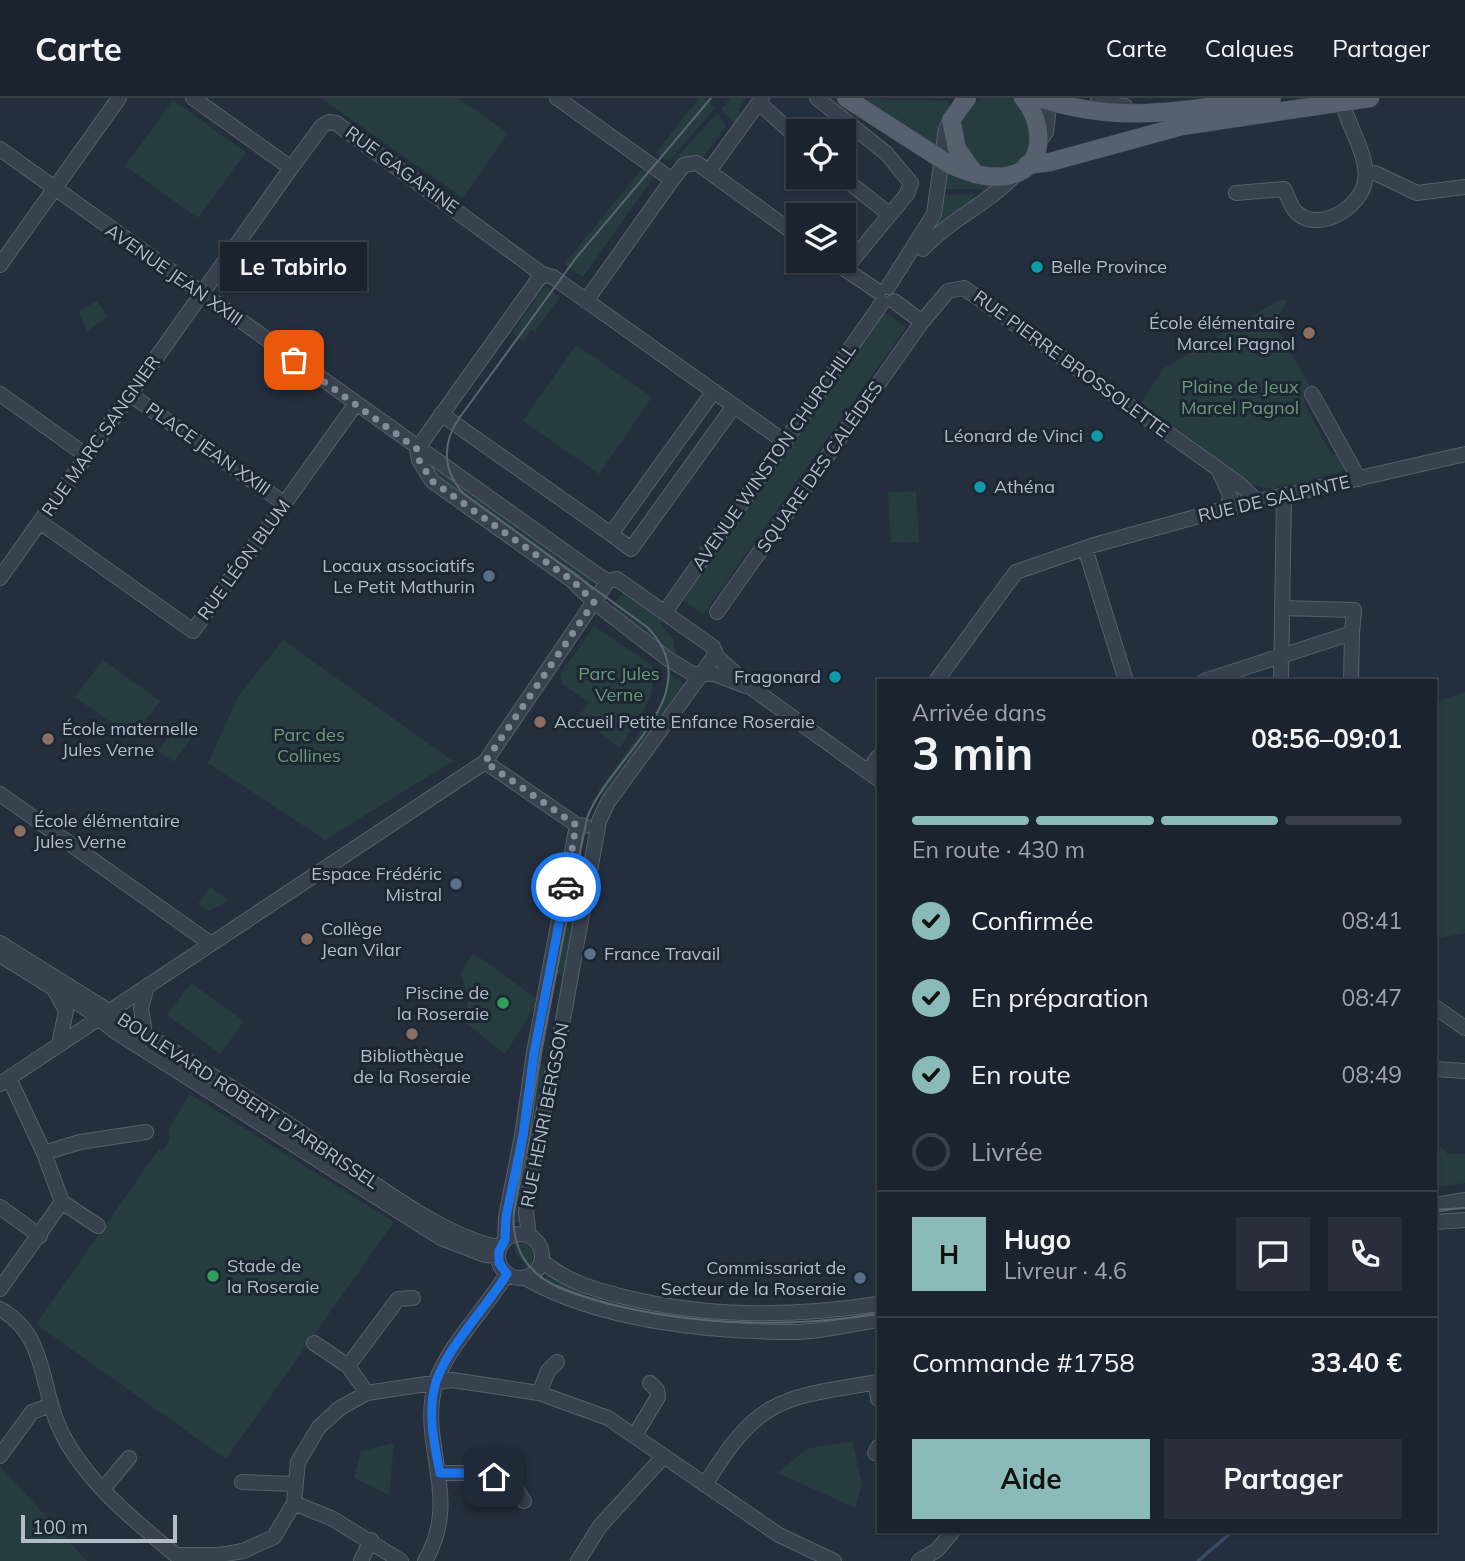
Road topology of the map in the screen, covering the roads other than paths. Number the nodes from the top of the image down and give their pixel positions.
1 (119, 98) edge
2 (193, 98) edge
3 (557, 98) edge
4 (817, 98) edge
5 (846, 98) edge
6 (967, 98) edge
7 (1023, 98) edge
8 (1098, 98) edge
9 (1272, 98) edge
10 (1370, 98) edge
11 (1046, 99) edge
12 (760, 100) edge
13 (1342, 102) junction
14 (1206, 106) junction
15 (951, 120) junction
16 (786, 126) edge
17 (1041, 139) junction
18 (0, 149) edge
19 (941, 160) junction
20 (291, 168) junction
21 (1021, 170) junction
22 (709, 171) junction
23 (1375, 173) dead end
24 (975, 174) junction
25 (673, 180) junction
26 (1465, 187) edge
27 (856, 188) edge
28 (55, 189) junction
29 (1237, 193) dead end
30 (889, 214) junction
31 (786, 227) edge
32 (856, 248) edge
33 (0, 265) edge
34 (852, 273) edge
35 (542, 274) junction
36 (201, 294) junction
37 (887, 294) junction
38 (586, 301) junction
39 (922, 322) junction
40 (713, 391) junction
41 (0, 394) edge
42 (1312, 394) dead end
43 (131, 395) junction
44 (355, 405) junction
45 (734, 406) junction
46 (441, 414) junction
47 (785, 442) junction
48 (417, 449) junction
49 (1465, 454) edge
50 (87, 456) junction
51 (1218, 470) junction
52 (1359, 479) junction
53 (1284, 495) junction
54 (1257, 501) junction
55 (285, 504) junction
56 (1228, 508) junction
57 (40, 522) junction
58 (611, 534) junction
59 (1085, 548) junction
60 (0, 578) edge
61 (608, 582) junction
62 (594, 602) junction
63 (1282, 608) junction
64 (665, 612) junction
65 (717, 612) dead end
66 (1352, 633) junction
67 (716, 654) junction
68 (1282, 656) junction
69 (701, 674) junction
70 (937, 679) edge
71 (1125, 679) edge
72 (1210, 679) edge
73 (1281, 679) edge
74 (1351, 679) edge
75 (754, 689) junction
76 (485, 762) junction
77 (873, 775) edge
78 (0, 794) edge
79 (576, 825) junction
80 (596, 829) junction
81 (0, 943) edge
82 (211, 944) junction
83 (0, 955) edge
84 (147, 986) junction
85 (52, 988) junction
86 (1437, 1008) edge
87 (105, 1016) junction
88 (1465, 1028) edge
89 (145, 1034) junction
90 (59, 1045) junction
91 (1437, 1069) edge
92 (1465, 1071) edge
93 (5, 1081) edge
94 (146, 1132) dead end
95 (44, 1153) junction
96 (1465, 1200) edge
97 (62, 1202) junction
98 (1437, 1205) edge
99 (0, 1207) edge
100 (1465, 1220) edge
101 (1437, 1222) edge
102 (98, 1226) dead end
103 (40, 1236) junction
104 (529, 1236) junction
105 (501, 1248) junction
106 (542, 1261) junction
107 (507, 1274) junction
108 (525, 1278) junction
109 (0, 1289) edge
110 (413, 1298) dead end
111 (877, 1304) edge
112 (0, 1309) edge
113 (877, 1320) edge
114 (314, 1343) dead end
115 (557, 1362) dead end
116 (348, 1366) junction
117 (436, 1381) junction
118 (877, 1382) edge
119 (650, 1383) dead end
120 (368, 1393) junction
121 (539, 1393) junction
122 (51, 1405) junction
123 (635, 1435) junction
124 (0, 1456) edge
125 (664, 1456) junction
126 (129, 1458) dead end
127 (440, 1473) junction
128 (242, 1482) dead end
129 (293, 1484) junction
130 (705, 1485) junction
131 (103, 1489) junction
132 (524, 1501) dead end
133 (293, 1503) junction
134 (951, 1533) edge
135 (371, 1540) junction
136 (179, 1558) edge
137 (361, 1561) edge
138 (401, 1561) edge
139 (425, 1561) edge
140 (578, 1561) edge
141 (834, 1561) edge
142 (919, 1561) edge

1 - 28 street
2 - 20 street
3 - 25 street
4 - 30 street
5 - 19 main road
6 - 15 main road, AVENUE WINSTON CHURCHILL
7 - 17 main road
8 - 14 street
9 - 14 main road
10 - 13 main road
11 - 14 main road
11 - 17 street, AVENUE WINSTON CHURCHILL
12 - 16 street
12 - 22 street
13 - 21 main road
13 - 29 street
15 - 19 street, AVENUE WINSTON CHURCHILL
15 - 24 main road
17 - 21 main road, AVENUE WINSTON CHURCHILL
18 - 28 street, AVENUE JEAN XXIII
19 - 24 main road
19 - 37 street, AVENUE WINSTON CHURCHILL
20 - 35 street, RUE GAGARINE
20 - 36 street, RUE GAGARINE
21 - 24 main road
21 - 37 street, AVENUE WINSTON CHURCHILL
22 - 25 street
22 - 31 street
23 - 26 street
25 - 38 street
27 - 30 street
28 - 33 street
28 - 36 street, AVENUE JEAN XXIII
30 - 32 street
34 - 37 street
35 - 38 street, RUE GAGARINE
35 - 46 street
36 - 43 street, RUE MARC SANGNIER
36 - 44 street, AVENUE JEAN XXIII
37 - 39 street
37 - 47 street, AVENUE WINSTON CHURCHILL
38 - 40 street, RUE GAGARINE
39 - 51 street, RUE PIERRE BROSSOLETTE
39 - 65 street, SQUARE DES CALÉIDES
40 - 45 street, RUE GAGARINE
40 - 58 street
41 - 50 street
42 - 52 street
43 - 50 street, RUE MARC SANGNIER
43 - 55 street, PLACE JEAN XXIII
44 - 48 street, AVENUE JEAN XXIII
44 - 55 street, RUE LÉON BLUM
45 - 47 street, RUE GAGARINE
45 - 58 street
46 - 48 street
46 - 58 street
47 - 64 street, AVENUE WINSTON CHURCHILL
48 - 61 street, AVENUE JEAN XXIII
48 - 62 street, AVENUE JEAN XXIII
49 - 52 street, RUE DE SALPINTE
50 - 57 street, RUE MARC SANGNIER
51 - 54 street, RUE PIERRE BROSSOLETTE
51 - 56 street
52 - 53 street, RUE DE SALPINTE
53 - 54 street, RUE DE SALPINTE
53 - 63 street
54 - 56 street, RUE DE SALPINTE
55 - 57 street, RUE LÉON BLUM
56 - 59 street, RUE DE SALPINTE
57 - 60 street, RUE MARC SANGNIER
59 - 70 street, RUE DE SALPINTE
59 - 71 street
61 - 62 street
61 - 64 street, AVENUE JEAN XXIII
62 - 69 street, AVENUE JEAN XXIII
62 - 76 street
63 - 66 street
63 - 68 street
64 - 67 street, AVENUE JEAN XXIII
66 - 68 street
66 - 74 street
67 - 69 street, RUE HENRI BERGSON
67 - 75 street, AVENUE JEAN XXIII
68 - 72 street
68 - 73 street
69 - 75 street, AVENUE JEAN XXIII
69 - 80 street, RUE HENRI BERGSON
75 - 77 street, AVENUE JEAN XXIII
76 - 79 street
76 - 82 street
78 - 82 street
79 - 80 street
79 - 105 street, RUE HENRI BERGSON
80 - 104 street, RUE HENRI BERGSON
81 - 87 street, BOULEVARD ROBERT D'ARBRISSEL
82 - 84 street
83 - 85 street, BOULEVARD ROBERT D'ARBRISSEL
84 - 87 street
84 - 89 street
85 - 87 street, BOULEVARD ROBERT D'ARBRISSEL
85 - 90 street
86 - 88 street
87 - 89 street, BOULEVARD ROBERT D'ARBRISSEL
87 - 90 street
87 - 105 street, BOULEVARD ROBERT D'ARBRISSEL
89 - 105 street, BOULEVARD ROBERT D'ARBRISSEL
90 - 93 street
91 - 92 street
93 - 95 street
94 - 95 street
95 - 97 street
96 - 98 street
97 - 102 street
97 - 103 street
99 - 103 street
100 - 101 street
103 - 109 street
104 - 105 street
104 - 106 street
105 - 107 street
106 - 108 street
106 - 111 street
107 - 108 street
107 - 117 street
108 - 113 street
110 - 116 street
112 - 122 street
114 - 116 street
115 - 121 street
116 - 120 street
117 - 120 street
117 - 121 street
117 - 127 street
118 - 130 street
119 - 123 street
120 - 129 street
121 - 123 street
122 - 124 street
122 - 131 street
123 - 125 street
125 - 130 street
125 - 140 street
126 - 131 street
127 - 132 street
127 - 139 street
128 - 129 street
129 - 133 street
130 - 141 street
131 - 136 street
133 - 135 street
133 - 136 street
134 - 142 street
135 - 137 street
135 - 138 street

